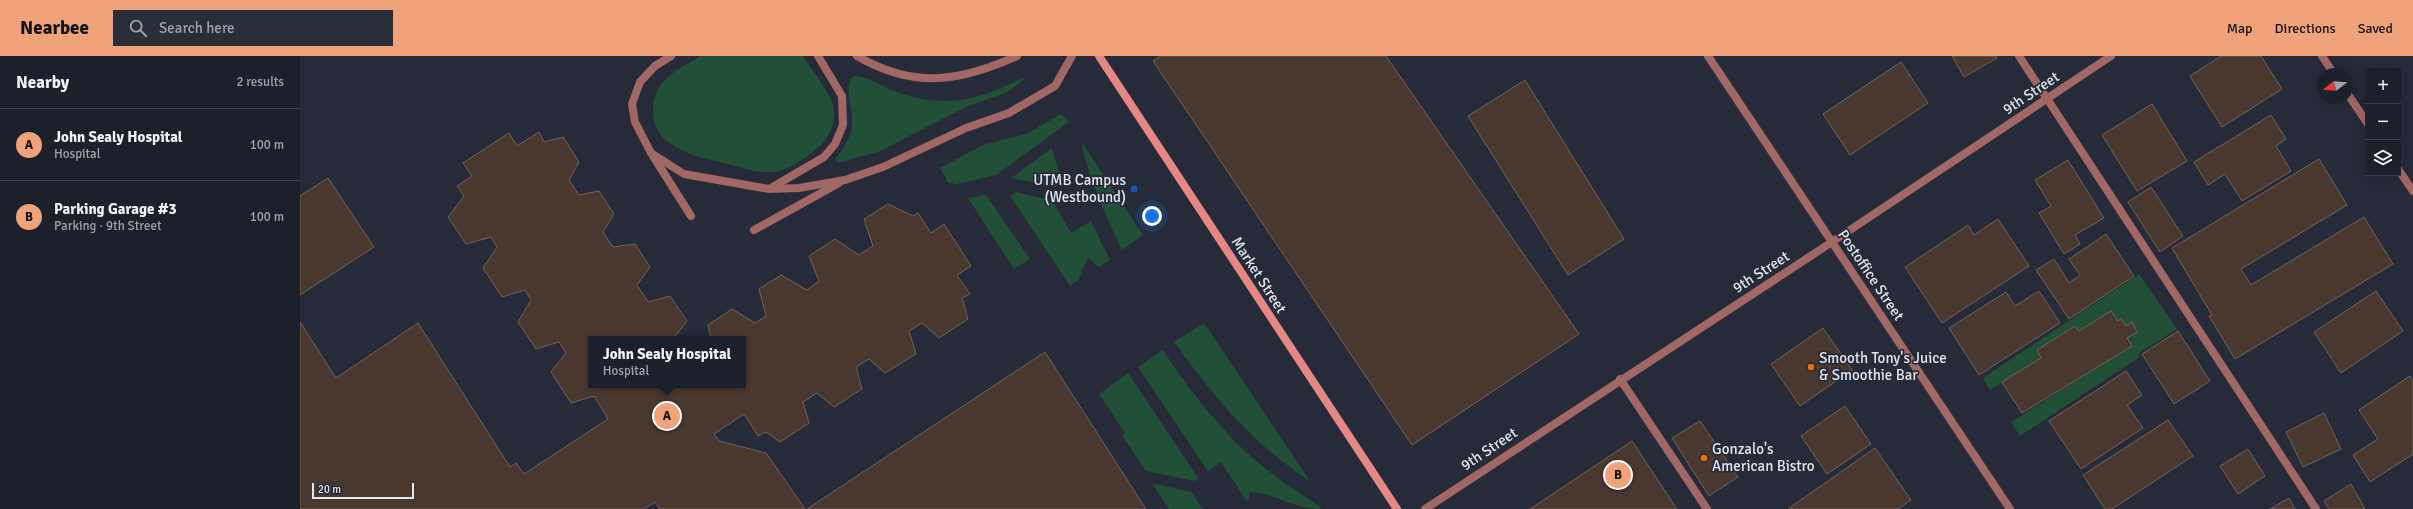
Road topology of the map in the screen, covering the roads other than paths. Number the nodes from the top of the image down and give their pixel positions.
1 (671, 56) edge
2 (818, 56) edge
3 (857, 56) edge
4 (1017, 56) edge
5 (1072, 56) edge
6 (1099, 56) edge
7 (1708, 56) edge
8 (2019, 56) edge
9 (2111, 56) edge
10 (2322, 56) edge
11 (2330, 68) edge
12 (2047, 98) junction
13 (2353, 102) edge
14 (2365, 120) edge
15 (651, 153) junction
16 (2401, 173) edge
17 (845, 180) junction
18 (769, 189) junction
19 (2413, 191) edge
20 (691, 216) dead end
21 (754, 230) dead end
22 (1832, 242) junction
23 (1620, 379) junction
24 (1396, 509) edge
25 (1424, 509) edge
26 (1707, 509) edge
27 (2010, 509) edge
28 (2316, 509) edge

1 - 15 street
2 - 18 street
3 - 4 street
5 - 17 street
6 - 24 main road, Market Street
7 - 22 street, Postoffice Street
8 - 12 street
9 - 12 street, 9th Street
10 - 11 street
12 - 22 street, 9th Street
12 - 28 street
13 - 14 street
15 - 18 street
15 - 20 street
16 - 19 street
17 - 18 street
17 - 21 street
22 - 23 street, 9th Street
22 - 27 street, Postoffice Street
23 - 25 street, 9th Street
23 - 26 street

